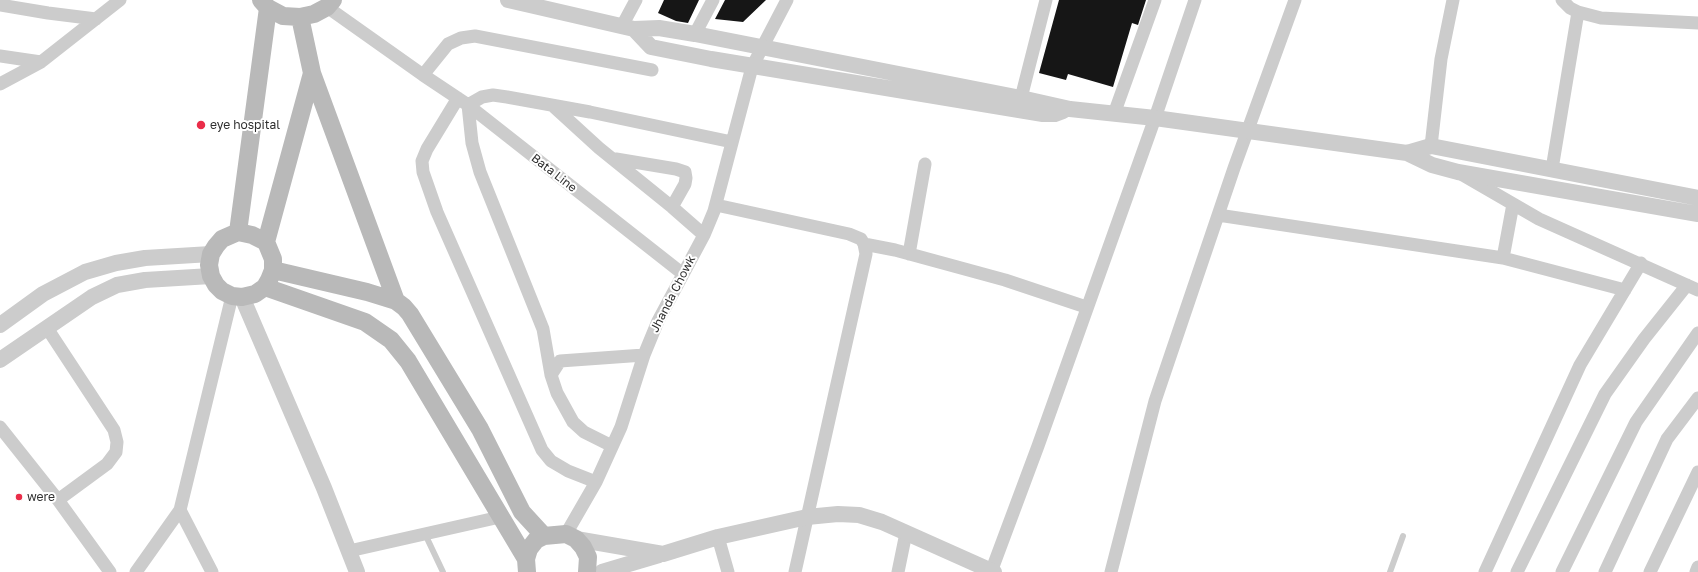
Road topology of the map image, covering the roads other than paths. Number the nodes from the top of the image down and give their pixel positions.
1 (120, 0) edge
2 (508, 0) edge
3 (636, 0) edge
4 (713, 0) edge
5 (788, 0) edge
6 (1155, 0) edge
7 (1195, 0) edge
8 (1295, 0) edge
9 (1453, 0) edge
10 (1562, 0) edge
11 (1043, 1) edge
12 (330, 3) edge
13 (265, 4) edge
14 (0, 5) edge
15 (1578, 12) junction
16 (300, 17) junction
17 (96, 19) junction
18 (1698, 23) edge
19 (628, 27) junction
20 (695, 34) junction
21 (762, 48) junction
22 (0, 56) edge
23 (41, 62) junction
24 (752, 67) junction
25 (652, 70) dead end
26 (312, 73) junction
27 (423, 76) junction
28 (0, 84) edge
29 (1021, 98) junction
30 (463, 102) junction
31 (552, 106) junction
32 (1070, 109) junction
33 (1114, 114) junction
34 (1155, 118) junction
35 (1248, 132) junction
36 (732, 142) junction
37 (1431, 146) junction
38 (1407, 153) junction
39 (614, 159) junction
40 (925, 164) dead end
41 (1552, 169) junction
42 (1458, 172) junction
43 (1698, 198) edge
44 (1513, 204) junction
45 (716, 205) junction
46 (672, 207) junction
47 (1698, 214) edge
48 (1218, 216) junction
49 (238, 232) junction
50 (704, 235) junction
51 (266, 242) junction
52 (864, 244) junction
53 (211, 254) junction
54 (909, 254) junction
55 (1503, 258) junction
56 (1641, 263) junction
57 (273, 270) junction
58 (683, 274) junction
59 (211, 276) junction
60 (265, 286) junction
61 (1693, 287) edge
62 (1625, 290) junction
63 (237, 296) junction
64 (396, 301) junction
65 (1086, 307) junction
66 (0, 325) edge
67 (47, 328) junction
68 (1698, 332) edge
69 (644, 355) junction
70 (0, 360) edge
71 (551, 376) junction
72 (1698, 398) edge
73 (0, 427) edge
74 (612, 446) junction
75 (1698, 472) edge
76 (596, 482) junction
77 (58, 500) junction
78 (180, 510) junction
79 (500, 517) junction
80 (807, 517) junction
81 (906, 533) junction
82 (425, 534) junction
83 (544, 536) junction
84 (571, 536) junction
85 (1403, 536) dead end
86 (718, 537) junction
87 (349, 551) junction
88 (663, 554) junction
89 (526, 566) edge
90 (1698, 567) edge
91 (110, 572) edge
92 (136, 572) edge
93 (212, 572) edge
94 (357, 572) edge
95 (443, 572) edge
96 (587, 572) edge
97 (602, 572) edge
98 (728, 572) edge
99 (795, 572) edge
100 (898, 572) edge
101 (992, 572) edge
102 (1111, 572) edge
103 (1390, 572) edge
104 (1485, 572) edge
105 (1517, 572) edge
106 (1562, 572) edge
107 (1605, 572) edge
108 (1650, 572) edge
109 (1696, 572) edge

1 - 17 street
2 - 19 street
3 - 19 street
4 - 20 street
5 - 21 street, Jhanda Chowk
6 - 33 street
7 - 34 street
8 - 35 street
9 - 37 street
10 - 15 street
11 - 29 street
12 - 16 main road
12 - 27 street, Bata Line
13 - 16 main road
13 - 49 main road
14 - 17 street
15 - 18 street
15 - 41 street
16 - 26 main road
17 - 23 street
19 - 20 street
19 - 24 street
20 - 21 street
21 - 24 street, Jhanda Chowk
21 - 29 street
22 - 23 street
23 - 28 street
24 - 32 street
24 - 36 street, Jhanda Chowk
25 - 27 street
26 - 51 main road
26 - 64 main road
27 - 30 street, Bata Line
29 - 32 street
30 - 31 street
30 - 58 street, Bata Line
30 - 71 street
30 - 76 street
31 - 36 street
31 - 39 street
32 - 33 street
33 - 34 street
34 - 35 street
34 - 65 street
35 - 38 street
35 - 48 street
36 - 45 street, Jhanda Chowk
37 - 38 street
37 - 41 street
38 - 42 street
39 - 46 street
39 - 46 street
40 - 54 street
41 - 43 street
42 - 44 street
42 - 47 street
44 - 55 street
44 - 56 street
45 - 50 street, Jhanda Chowk
45 - 52 street
46 - 50 street
48 - 55 street
48 - 102 street
49 - 51 main road
49 - 53 main road
50 - 58 street, Jhanda Chowk
51 - 57 main road
52 - 54 street
52 - 80 street
53 - 59 main road
53 - 66 street
54 - 65 street
55 - 62 street
56 - 61 street
56 - 62 street
57 - 60 main road
57 - 64 main road
58 - 69 street, Jhanda Chowk
59 - 63 main road
59 - 67 street
60 - 63 main road
60 - 79 main road
61 - 105 street
62 - 104 street
63 - 78 street
63 - 87 street
64 - 83 main road
65 - 101 street
67 - 70 street
67 - 77 street
68 - 106 street
69 - 71 street
69 - 74 street, Jhanda Chowk
71 - 74 street
72 - 107 street
73 - 77 street
74 - 76 street, Jhanda Chowk
75 - 108 street
76 - 84 street, Jhanda Chowk
77 - 91 street
78 - 92 street
78 - 93 street
79 - 82 street
79 - 89 main road
80 - 81 street
80 - 86 street
80 - 99 street
81 - 100 street
81 - 101 street
82 - 87 street
82 - 95 lane
83 - 84 main road
83 - 89 main road
84 - 88 street
84 - 96 main road
85 - 103 lane
86 - 88 street
86 - 98 street
87 - 94 street
88 - 97 street
90 - 109 street

